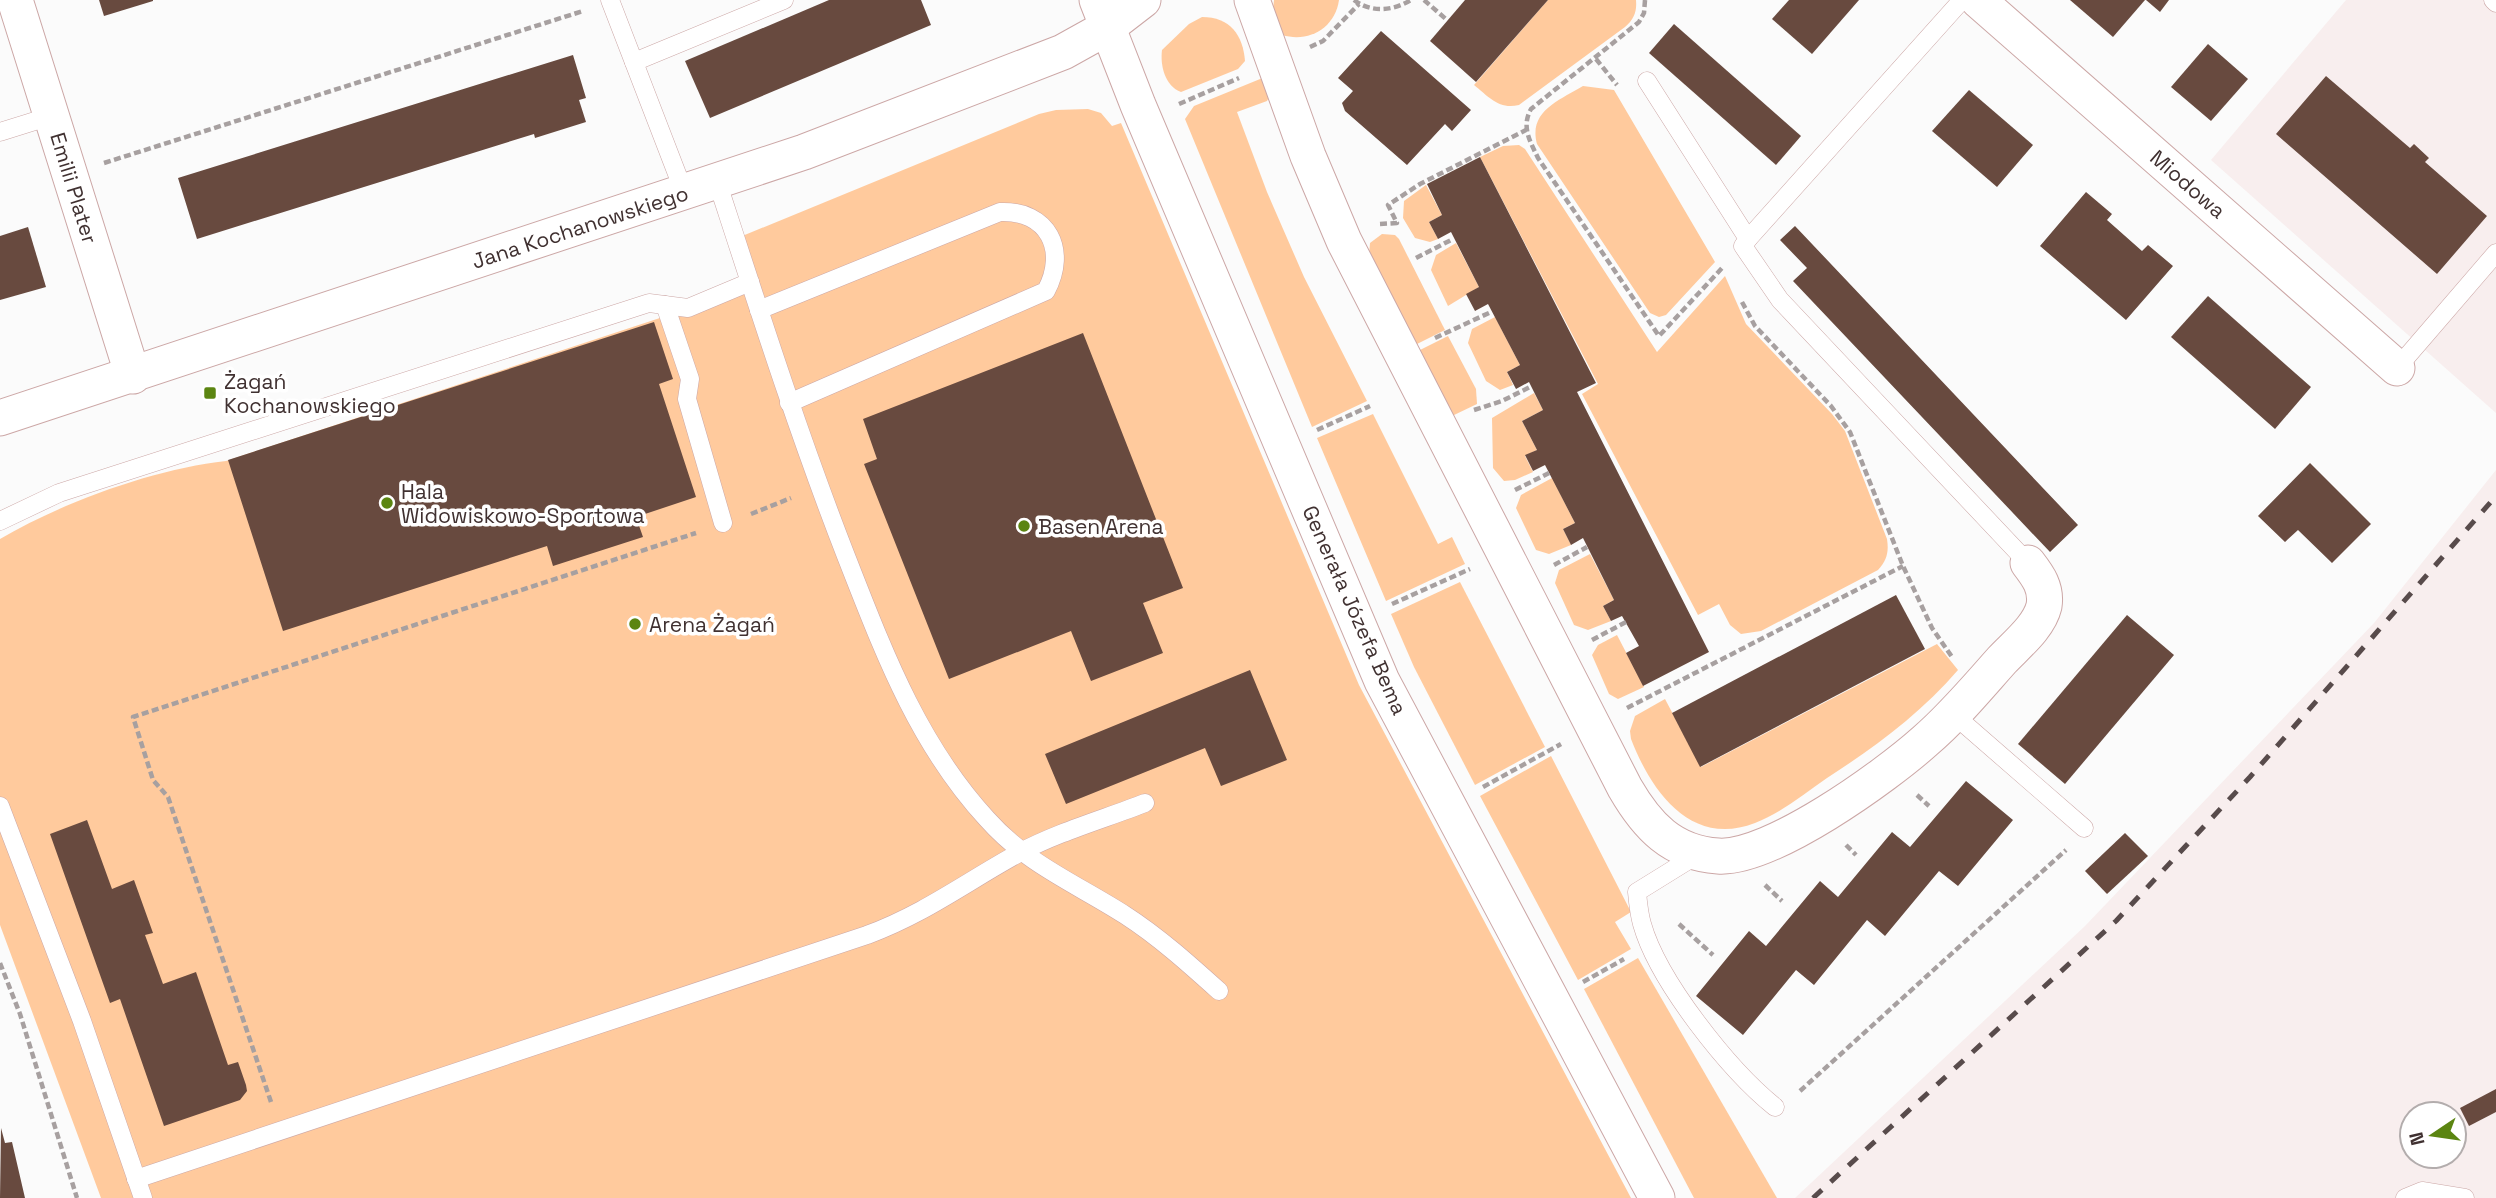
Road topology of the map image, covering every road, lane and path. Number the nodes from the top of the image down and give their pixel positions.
1 (15, 0) edge
2 (784, 0) edge
3 (1143, 0) edge
4 (1252, 0) edge
5 (1411, 0) edge
6 (1424, 0) edge
7 (1645, 0) edge
8 (1962, 0) edge
9 (1978, 0) edge
10 (1356, 2) edge
11 (602, 4) edge
12 (1103, 13) edge
13 (1447, 20) dead end
14 (1305, 48) dead end
15 (1596, 58) junction
16 (634, 62) junction
17 (1246, 75) dead end
18 (1647, 81) dead end
19 (1624, 95) dead end
20 (1172, 107) dead end
21 (51, 116) junction
22 (1526, 130) junction
23 (0, 132) edge
24 (100, 165) dead end
25 (717, 181) junction
26 (684, 192) junction
27 (1376, 225) dead end
28 (1453, 239) dead end
29 (1748, 239) junction
30 (2496, 253) edge
31 (1416, 258) dead end
32 (1730, 276) dead end
33 (750, 282) junction
34 (1739, 297) dead end
35 (665, 306) junction
36 (759, 310) junction
37 (1491, 312) dead end
38 (1402, 355) junction
39 (2397, 369) joint
40 (133, 376) junction
41 (1530, 387) dead end
42 (789, 403) junction
43 (1370, 406) dead end
44 (0, 418) edge
45 (1439, 427) junction
46 (1307, 435) dead end
47 (1549, 473) dead end
48 (818, 485) junction
49 (1508, 493) dead end
50 (0, 521) edge
51 (723, 523) junction
52 (1587, 547) dead end
53 (1504, 553) junction
54 (2028, 563) joint
55 (1903, 566) junction
56 (1548, 568) dead end
57 (1382, 609) dead end
58 (1626, 622) dead end
59 (1586, 643) dead end
60 (1956, 661) dead end
61 (1623, 710) dead end
62 (1953, 714) junction
63 (1528, 763) dead end
64 (1474, 792) dead end
65 (1145, 803) dead end
66 (0, 806) edge
67 (2084, 828) dead end
68 (2068, 847) dead end
69 (1021, 852) junction
70 (1700, 853) junction
71 (1757, 876) dead end
72 (1782, 901) dead end
73 (1679, 924) dead end
74 (1634, 953) dead end
75 (1713, 955) dead end
76 (0, 963) edge
77 (1576, 985) dead end
78 (1219, 991) dead end
79 (1775, 1107) joint
80 (280, 1130) junction
81 (136, 1179) junction
82 (77, 1198) edge
83 (143, 1198) edge
84 (1657, 1198) edge
85 (2405, 1198) edge
86 (2465, 1198) edge

1 - 21 street, Emilii Plater
2 - 16 lane
3 - 12 street, Jana Kochanowskiego
4 - 38 street
5 - 10 path
6 - 13 path
7 - 15 path
8 - 29 lane
9 - 39 street, Miodowa
10 - 14 path
11 - 16 lane
11 - 24 path
12 - 25 street, Jana Kochanowskiego
12 - 84 street, Generała Józefa Bema
15 - 19 path
15 - 22 path
16 - 26 lane
17 - 20 path
18 - 29 lane
21 - 23 lane
21 - 40 street, Emilii Plater
22 - 27 path
22 - 32 path
25 - 26 street, Jana Kochanowskiego
25 - 33 lane
26 - 40 street, Jana Kochanowskiego
28 - 31 path
29 - 54 lane
30 - 39 lane
33 - 35 lane
33 - 36 lane
34 - 55 path
35 - 50 lane
35 - 51 lane
36 - 42 lane
36 - 42 lane
37 - 38 path
38 - 45 street
40 - 44 street, Jana Kochanowskiego
41 - 45 path
42 - 48 lane
43 - 46 path
45 - 53 street
47 - 49 path
48 - 51 path
48 - 69 lane
51 - 80 path
52 - 56 path
53 - 57 path
53 - 70 street
54 - 62 street
55 - 60 path
55 - 61 path
58 - 59 path
62 - 67 lane
62 - 70 street
63 - 64 path
65 - 69 lane
66 - 81 lane
68 - 79 path
69 - 78 lane
69 - 80 lane
70 - 79 lane
71 - 72 path
73 - 75 path
74 - 77 path
76 - 82 path
80 - 81 lane
81 - 83 lane
85 - 86 lane

